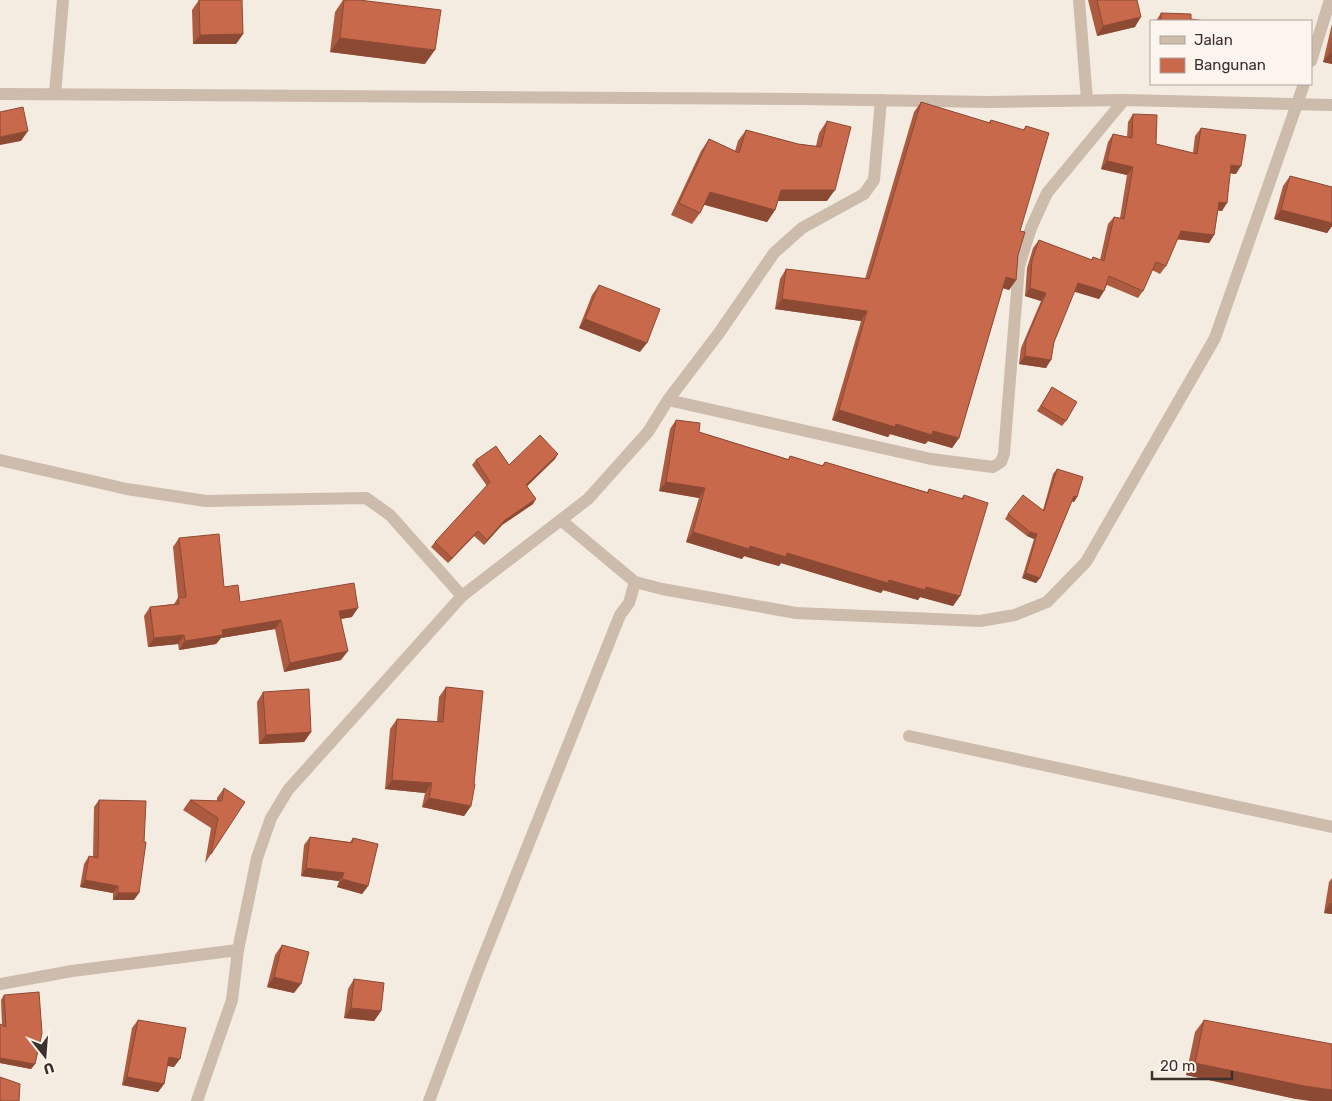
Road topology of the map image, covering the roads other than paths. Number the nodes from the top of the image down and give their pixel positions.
1 (63, 0) edge
2 (1078, 0) edge
3 (1330, 0) edge
4 (1312, 58) edge
5 (1304, 85) edge
6 (0, 94) edge
7 (55, 94) junction
8 (881, 100) junction
9 (1087, 100) junction
10 (1124, 100) junction
11 (1297, 103) junction
12 (1332, 105) edge
13 (668, 400) junction
14 (0, 460) edge
15 (562, 521) junction
16 (635, 582) junction
17 (462, 596) junction
18 (909, 736) dead end
19 (1332, 827) edge
20 (238, 950) junction
21 (0, 984) edge
22 (197, 1101) edge
23 (429, 1101) edge

1 - 7 street
2 - 9 street
3 - 4 street
5 - 11 street
6 - 7 street
7 - 8 street
8 - 9 street
8 - 13 street
9 - 10 street
10 - 11 street
10 - 13 street
11 - 12 street
11 - 16 street
13 - 15 street
14 - 17 street
15 - 16 street
15 - 17 street
16 - 23 street
17 - 20 street
18 - 19 street
20 - 21 street
20 - 22 street

